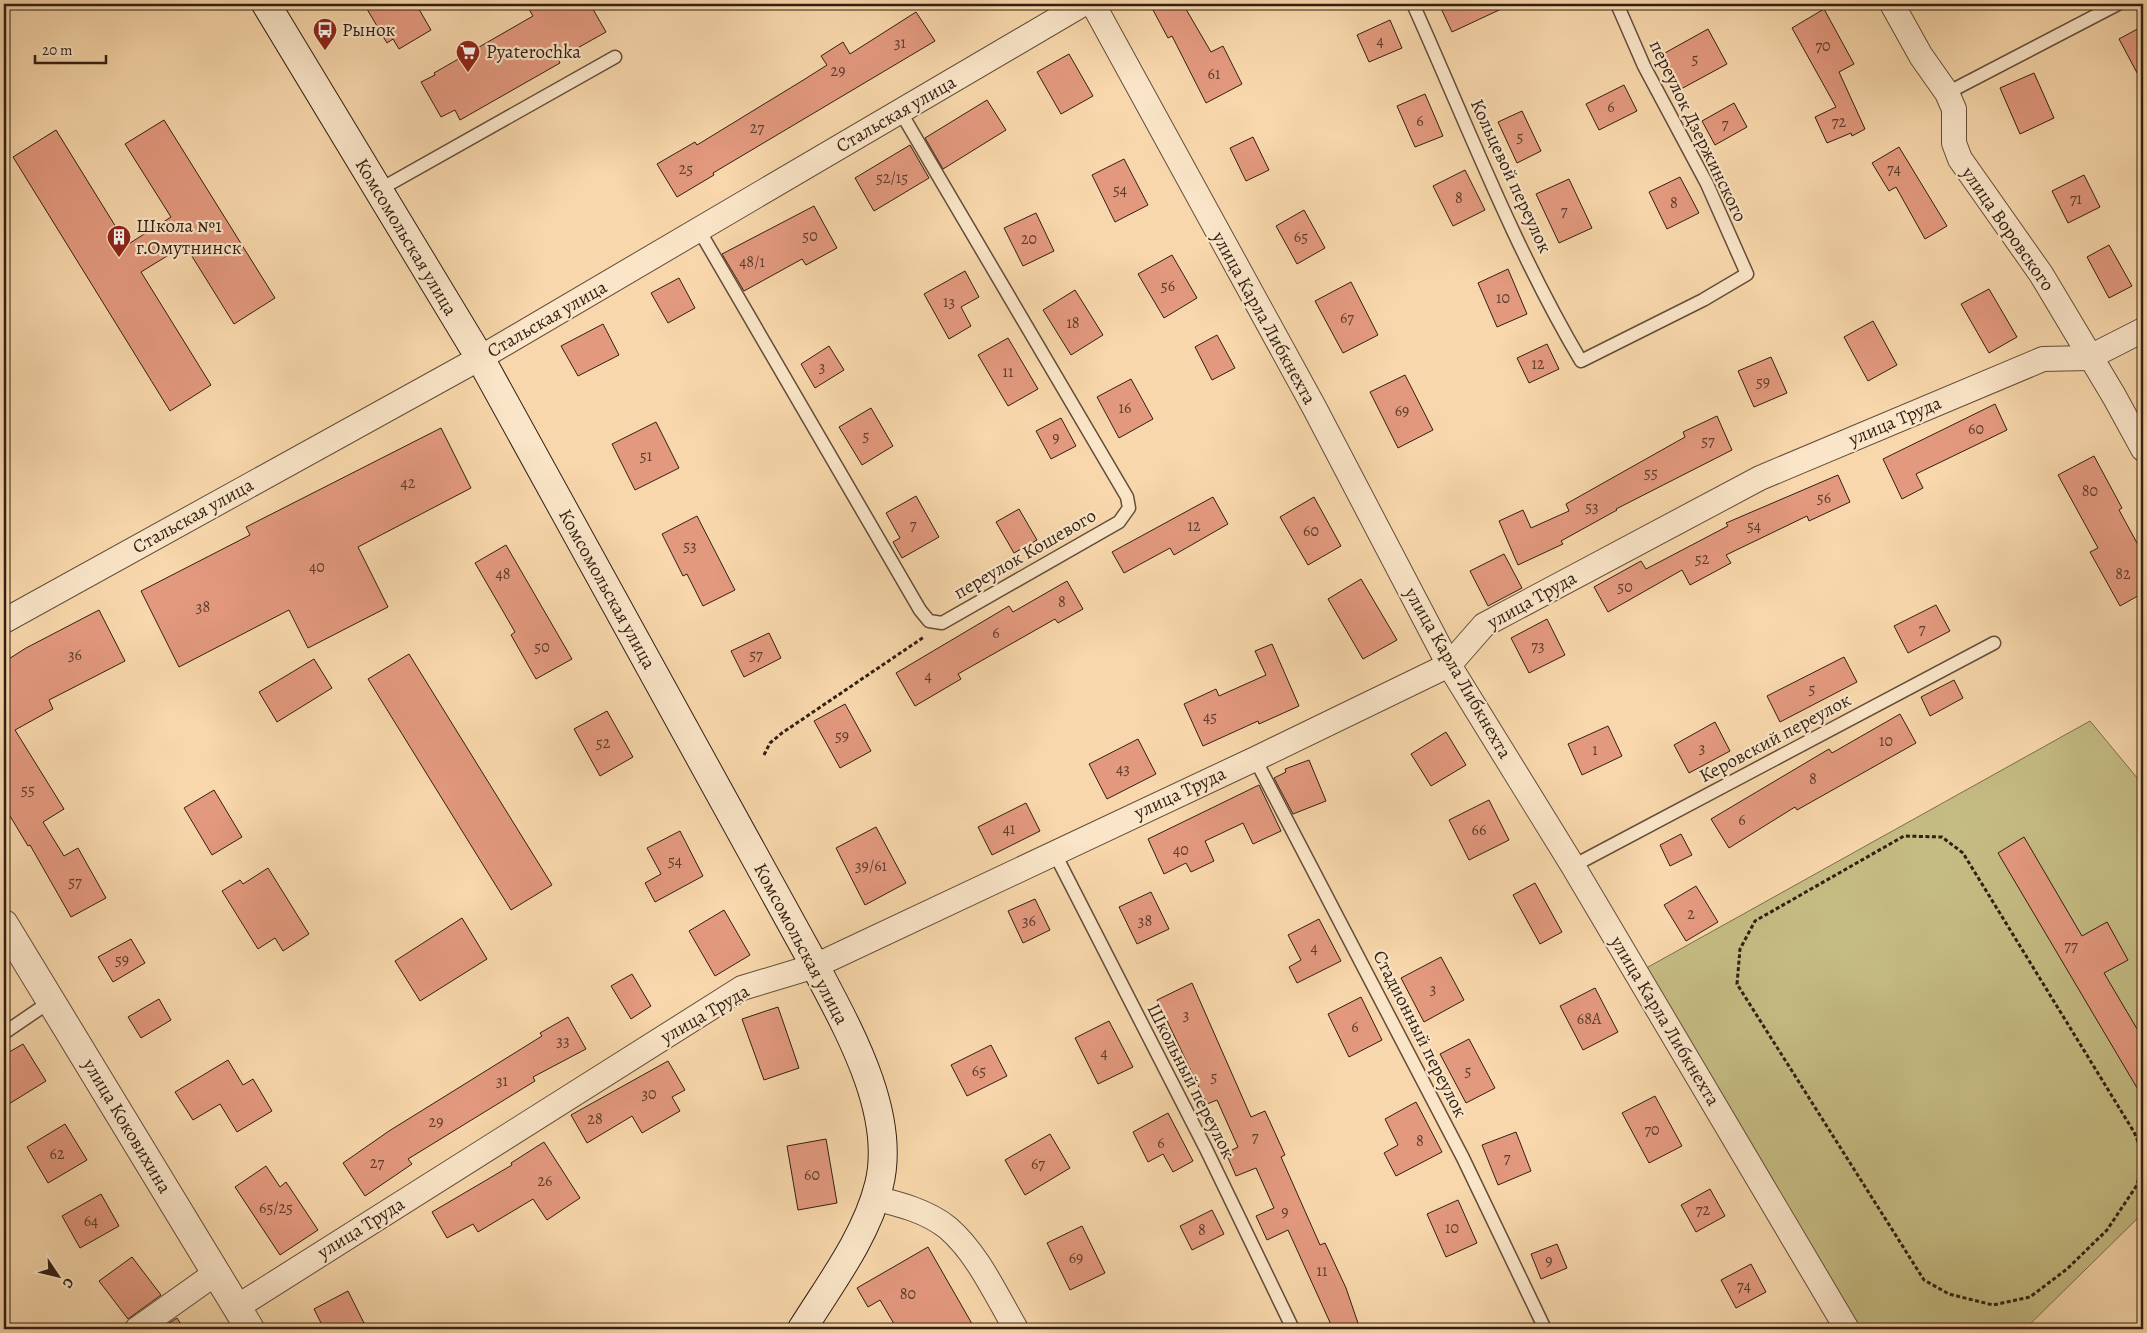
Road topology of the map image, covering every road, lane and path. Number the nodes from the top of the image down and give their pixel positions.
1 (266, 4) edge
2 (1082, 4) edge
3 (1093, 4) edge
4 (1413, 4) edge
5 (1617, 4) edge
6 (1892, 4) edge
7 (2118, 4) edge
8 (615, 57) dead end
9 (1947, 93) junction
10 (900, 111) junction
11 (377, 191) junction
12 (699, 230) junction
13 (1746, 274) joint
14 (2143, 330) edge
15 (2091, 356) junction
16 (480, 358) junction
17 (2143, 449) edge
18 (4, 621) edge
19 (942, 623) junction
20 (1994, 643) dead end
21 (1449, 665) junction
22 (764, 755) dead end
23 (1255, 759) junction
24 (1054, 852) junction
25 (1573, 866) junction
26 (4, 924) edge
27 (815, 966) junction
28 (51, 1002) junction
29 (4, 1033) edge
30 (2143, 1154) edge
31 (2143, 1161) edge
32 (874, 1198) junction
33 (216, 1273) junction
34 (244, 1318) edge
35 (137, 1329) edge
36 (802, 1329) edge
37 (1016, 1329) edge
38 (1294, 1329) edge
39 (1545, 1329) edge
40 (1847, 1329) edge

1 - 11 main road, Комсомольская улица
2 - 10 street, Стальская улица
3 - 21 street, улица Карла Либкнехта
4 - 13 lane, Кольцевой переулок
5 - 13 lane, переулок Дзержинского
6 - 9 street, улица Воровского
7 - 9 lane
8 - 11 lane
9 - 15 street, улица Воровского
10 - 12 street, Стальская улица
10 - 19 lane, переулок Кошевого
11 - 16 main road, Комсомольская улица
12 - 16 street, Стальская улица
12 - 19 lane, переулок Кошевого
14 - 15 street, улица Труда
15 - 17 street, улица Воровского
15 - 21 street, улица Труда
16 - 18 street, Стальская улица
16 - 27 main road, Комсомольская улица
19 - 22 path
20 - 25 lane, Керовский переулок
21 - 23 street, улица Труда
21 - 25 street, улица Карла Либкнехта
23 - 24 street, улица Труда
23 - 39 lane, Стадионный переулок
24 - 27 street, улица Труда
24 - 38 lane, Школьный переулок
25 - 40 street, улица Карла Либкнехта
26 - 28 main road, улица Коковихина
27 - 32 main road, Комсомольская улица
27 - 34 street, улица Труда
28 - 29 lane
28 - 33 main road, улица Коковихина
30 - 31 path
32 - 36 main road, Комсомольская улица
32 - 37 street
33 - 34 main road, улица Коковихина
33 - 35 street

